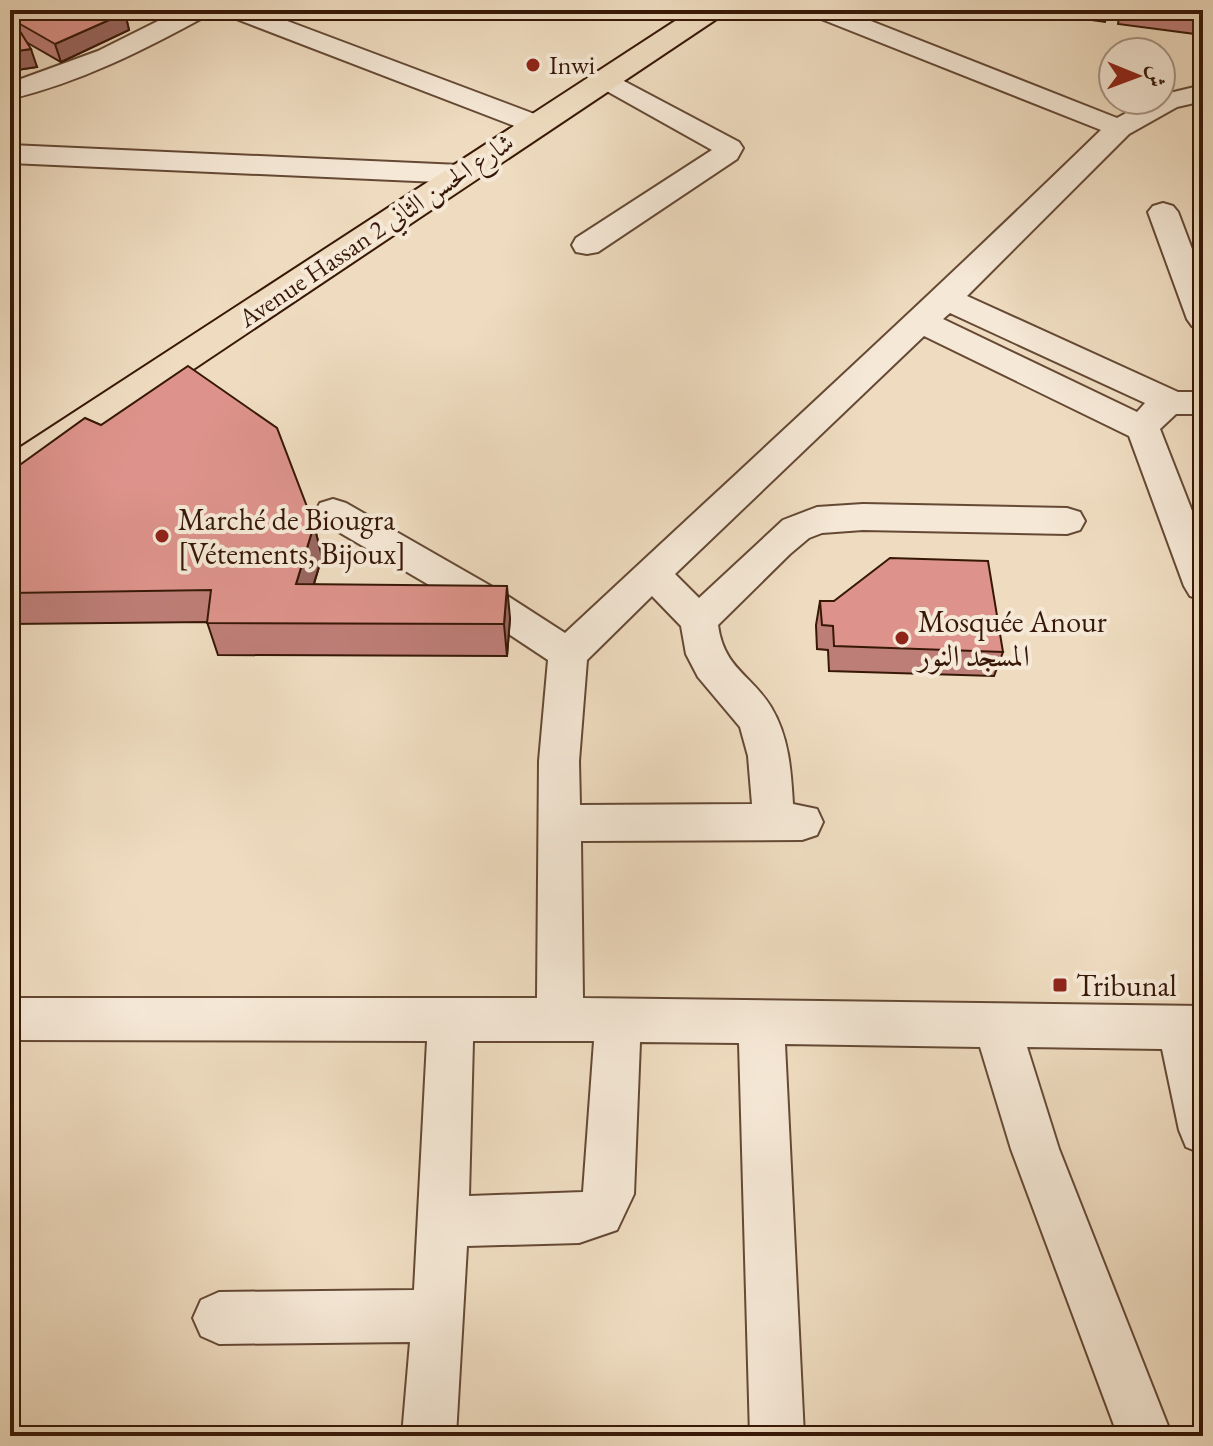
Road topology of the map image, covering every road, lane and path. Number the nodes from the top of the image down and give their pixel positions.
1 (199, 10) edge
2 (235, 10) edge
3 (711, 10) edge
4 (820, 10) edge
5 (122, 23) edge
6 (151, 36) junction
7 (605, 79) junction
8 (10, 91) edge
9 (1200, 100) edge
10 (535, 124) junction
11 (1119, 128) junction
12 (10, 154) edge
13 (460, 174) junction
14 (1163, 212) dead end
15 (587, 245) dead end
16 (934, 310) junction
17 (1203, 319) edge
18 (1187, 402) edge
19 (1143, 429) junction
20 (43, 452) junction
21 (10, 471) edge
22 (10, 479) edge
23 (333, 512) dead end
24 (1067, 521) dead end
25 (652, 573) junction
26 (1203, 586) edge
27 (699, 621) junction
28 (568, 654) junction
29 (559, 823) junction
30 (10, 1019) edge
31 (560, 1020) junction
32 (618, 1020) junction
33 (451, 1021) junction
34 (761, 1021) junction
35 (997, 1026) junction
36 (1192, 1028) edge
37 (1203, 1130) edge
38 (442, 1222) junction
39 (439, 1316) junction
40 (219, 1318) dead end
41 (429, 1436) edge
42 (777, 1436) edge
43 (1145, 1436) edge

1 - 6 street
2 - 10 street
3 - 7 main road, Avenue Hassan 2 شارع الحسن الثاني
4 - 11 street
5 - 6 street
6 - 8 street
7 - 10 main road, Avenue Hassan 2 شارع الحسن الثاني
7 - 15 street
9 - 11 street
10 - 13 main road, Avenue Hassan 2 شارع الحسن الثاني
11 - 16 street
12 - 13 street
13 - 20 main road, Avenue Hassan 2 شارع الحسن الثاني
14 - 17 street
16 - 18 street
16 - 19 street
16 - 25 street
18 - 19 street
19 - 26 street
20 - 21 main road
20 - 22 main road
23 - 28 street
24 - 27 street
25 - 27 street
25 - 28 street
27 - 29 street
28 - 29 street
29 - 31 street
30 - 33 street
31 - 32 street
31 - 33 street
32 - 34 street
32 - 38 street
33 - 38 street
34 - 35 street
34 - 42 street
35 - 36 street
35 - 43 street
36 - 37 street
38 - 39 street
39 - 40 street
39 - 41 street

